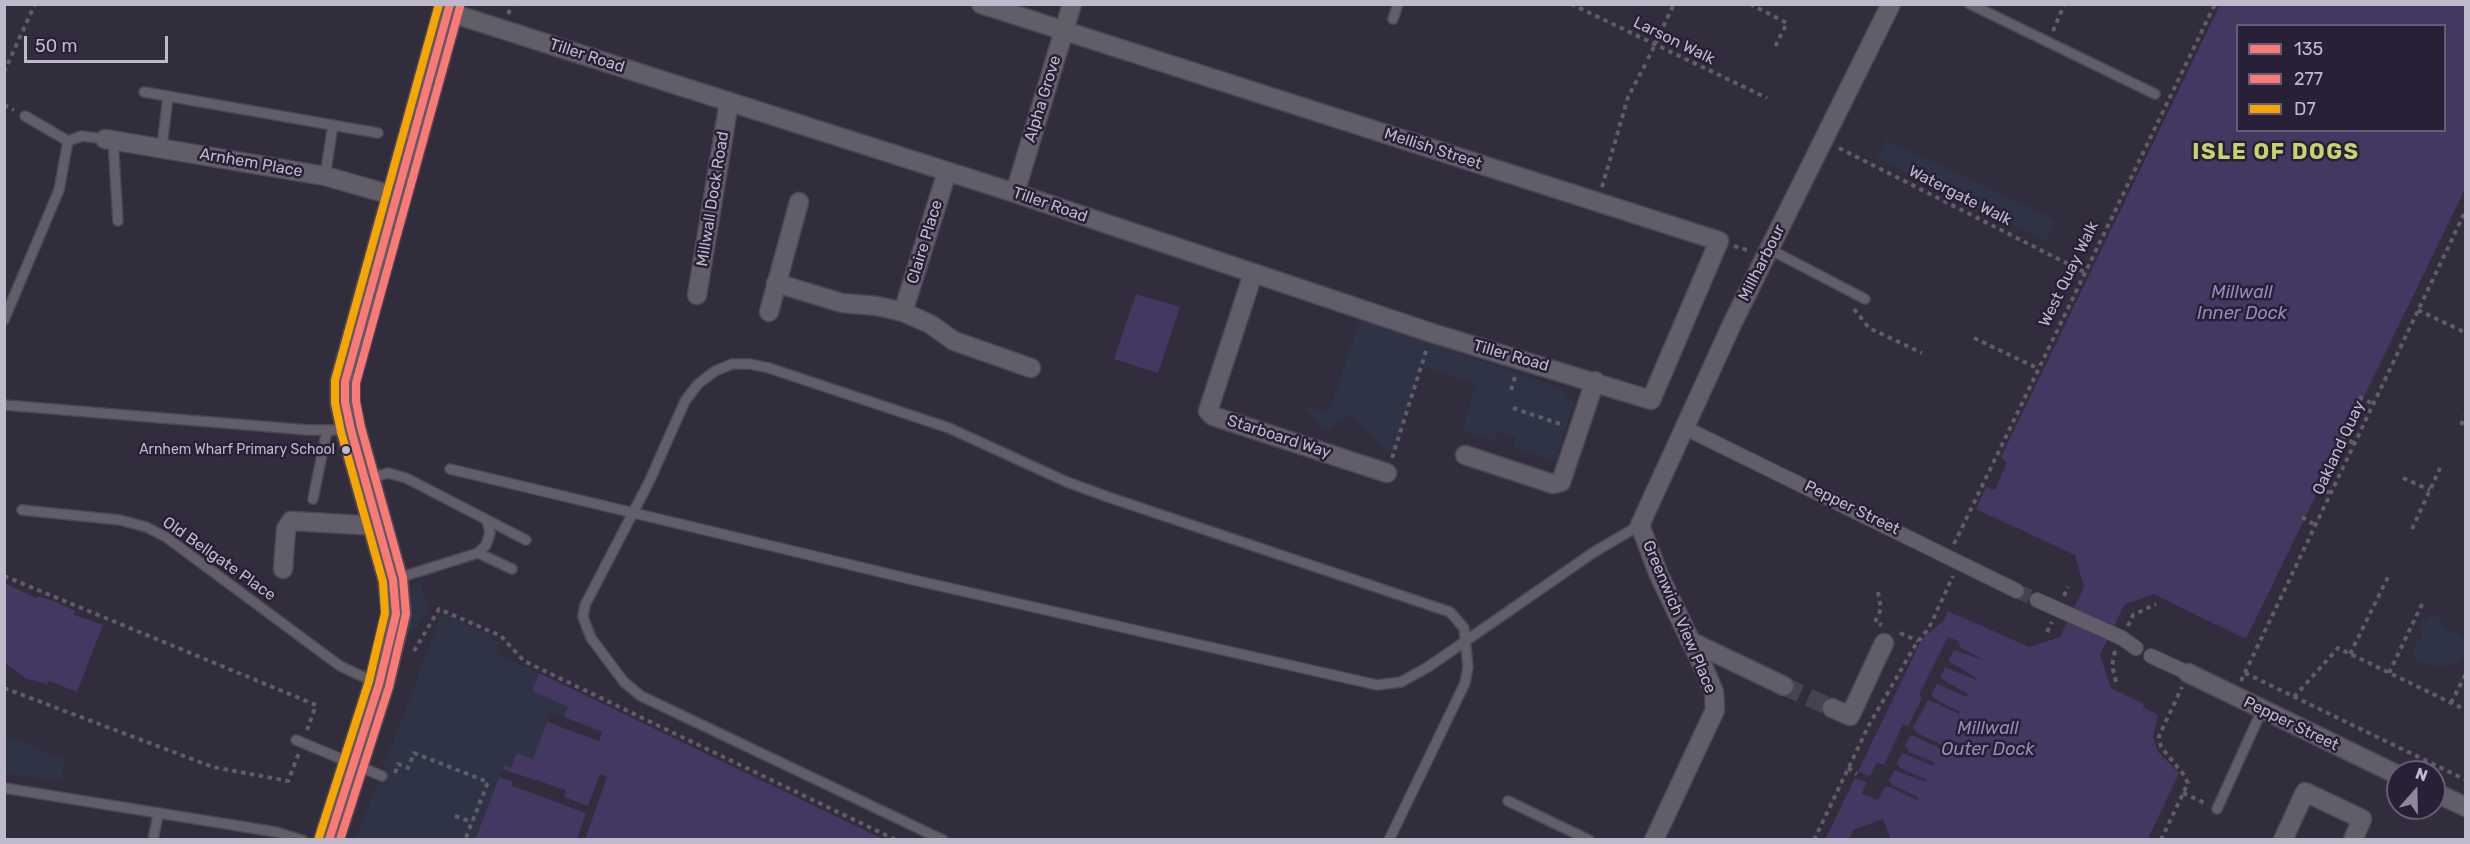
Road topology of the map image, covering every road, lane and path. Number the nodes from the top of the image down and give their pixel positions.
1 (35, 4) edge
2 (981, 4) edge
3 (1072, 4) edge
4 (1398, 4) edge
5 (1571, 4) edge
6 (1674, 4) edge
7 (1750, 4) edge
8 (1970, 4) edge
9 (2215, 4) edge
10 (2064, 5) edge
11 (1888, 6) edge
12 (449, 8) edge
13 (1394, 19) dead end
14 (1064, 31) junction
15 (2048, 42) junction
16 (1655, 45) junction
17 (1775, 47) dead end
18 (4, 72) edge
19 (144, 92) dead end
20 (2155, 94) dead end
21 (168, 96) junction
22 (1767, 98) dead end
23 (729, 102) junction
24 (25, 116) dead end
25 (333, 125) junction
26 (378, 133) dead end
27 (109, 140) junction
28 (68, 141) junction
29 (1825, 141) junction
30 (162, 147) junction
31 (947, 172) junction
32 (325, 176) junction
33 (1015, 193) junction
34 (395, 195) junction
35 (799, 202) dead end
36 (1598, 202) junction
37 (2465, 214) edge
38 (118, 222) dead end
39 (1719, 241) junction
40 (1767, 253) junction
41 (2084, 272) junction
42 (1253, 274) junction
43 (776, 283) junction
44 (1842, 287) junction
45 (697, 295) dead end
46 (1865, 299) dead end
47 (2418, 310) junction
48 (769, 312) dead end
49 (903, 312) junction
50 (4, 320) edge
51 (1432, 333) junction
52 (2466, 333) edge
53 (1974, 338) dead end
54 (1922, 353) dead end
55 (1031, 368) dead end
56 (2037, 368) junction
57 (1517, 372) dead end
58 (1595, 381) junction
59 (1511, 390) dead end
60 (2359, 397) dead end
61 (2373, 404) junction
62 (4, 405) edge
63 (1513, 408) dead end
64 (2466, 415) edge
65 (2461, 425) dead end
66 (1567, 426) dead end
67 (1685, 428) junction
68 (339, 430) junction
69 (2341, 436) dead end
70 (2354, 443) junction
71 (1466, 455) dead end
72 (2440, 468) dead end
73 (450, 469) dead end
74 (1387, 473) joint
75 (2403, 478) dead end
76 (365, 480) junction
77 (2317, 487) dead end
78 (2430, 490) junction
79 (2330, 493) junction
80 (313, 499) dead end
81 (22, 510) dead end
82 (632, 512) junction
83 (2302, 518) dead end
84 (487, 521) junction
85 (1640, 525) junction
86 (2315, 525) junction
87 (379, 526) junction
88 (2412, 529) dead end
89 (526, 540) dead end
90 (478, 553) junction
91 (1954, 559) junction
92 (283, 569) dead end
93 (512, 569) dead end
94 (2389, 575) dead end
95 (4, 576) edge
96 (393, 580) junction
97 (2018, 591) tunnel mouth
98 (1878, 592) dead end
99 (2037, 600) tunnel mouth
100 (2424, 600) dead end
101 (2156, 604) dead end
102 (2053, 620) dead end
103 (1875, 622) dead end
104 (2047, 632) dead end
105 (2120, 632) junction
106 (1466, 641) junction
107 (1690, 641) junction
108 (1884, 643) dead end
109 (2136, 648) dead end
110 (414, 651) dead end
111 (2114, 653) dead end
112 (2350, 654) junction
113 (2151, 656) dead end
114 (2188, 673) junction
115 (2244, 673) junction
116 (2389, 674) junction
117 (2466, 674) edge
118 (379, 684) junction
119 (2117, 685) dead end
120 (1784, 686) tunnel mouth
121 (4, 688) edge
122 (2234, 696) junction
123 (2294, 697) junction
124 (2451, 703) junction
125 (1832, 708) tunnel mouth
126 (2262, 710) junction
127 (2466, 710) edge
128 (306, 734) dead end
129 (296, 740) dead end
130 (310, 754) dead end
131 (352, 764) junction
132 (1848, 768) junction
133 (2386, 769) edge
134 (394, 774) dead end
135 (1857, 774) dead end
136 (382, 776) dead end
137 (2466, 780) edge
138 (4, 788) edge
139 (2446, 798) edge
140 (1508, 801) dead end
141 (2466, 807) edge
142 (2217, 808) dead end
143 (158, 813) junction
144 (455, 816) dead end
145 (472, 822) junction
146 (153, 840) edge
147 (302, 840) edge
148 (329, 840) edge
149 (465, 840) edge
150 (896, 840) edge
151 (943, 840) edge
152 (1389, 840) edge
153 (1589, 840) edge
154 (1654, 840) edge
155 (1814, 840) edge
156 (2161, 840) edge
157 (2283, 840) edge
158 (2353, 840) edge

1 - 18 path
2 - 14 street, Mellish Street
3 - 14 street, Alpha Grove
4 - 13 lane
5 - 16 path, Larson Walk
6 - 16 path
7 - 17 path
8 - 15 lane
9 - 41 path, West Quay Walk
10 - 15 path
11 - 29 street, Millharbour
12 - 23 street, Tiller Road
12 - 34 main road
14 - 33 street, Alpha Grove
14 - 36 street, Mellish Street
15 - 20 lane
16 - 22 path, Larson Walk
16 - 36 path
19 - 21 lane
21 - 25 lane
21 - 30 lane
23 - 31 street, Tiller Road
23 - 45 street, Millwall Dock Road
24 - 28 lane
25 - 26 lane
25 - 32 lane
27 - 28 lane
27 - 30 street, Arnhem Place
27 - 38 lane
28 - 50 lane
29 - 40 street, Millharbour
29 - 41 path, Watergate Walk
30 - 32 street, Arnhem Place
31 - 33 street, Tiller Road
31 - 49 street, Claire Place
32 - 34 street, Arnhem Place
33 - 42 street, Tiller Road
34 - 68 main road
35 - 43 street
36 - 39 street, Mellish Street
37 - 47 path, Oakland Quay
39 - 40 path
39 - 58 street, Tiller Road
40 - 44 lane
40 - 67 street, Millharbour
41 - 56 path, West Quay Walk
42 - 51 street, Tiller Road
42 - 74 street, Starboard Way
43 - 48 street
43 - 49 street
44 - 46 lane
44 - 54 path
47 - 52 path
47 - 61 path, Oakland Quay
49 - 55 street
51 - 58 street, Tiller Road
51 - 74 path
53 - 56 path
56 - 91 path, West Quay Walk
57 - 59 path
58 - 71 street
60 - 61 path
61 - 70 path, Oakland Quay
62 - 68 lane
63 - 66 path
64 - 65 path
67 - 85 street, Millharbour
67 - 91 street, Pepper Street
68 - 76 main road
68 - 80 lane
69 - 70 path
70 - 79 path, Oakland Quay
72 - 78 path
73 - 82 lane
75 - 78 path
76 - 84 lane
76 - 87 main road
77 - 79 path
78 - 88 path
79 - 86 path, Oakland Quay
81 - 118 lane, Old Bellgate Place
82 - 106 lane
82 - 106 lane
82 - 151 lane
83 - 86 path
84 - 89 lane
84 - 90 lane
85 - 106 lane
85 - 107 street, Greenwich View Place
86 - 115 path, Oakland Quay
87 - 92 street
87 - 96 main road
90 - 93 lane
90 - 96 lane
91 - 97 street, Pepper Street
91 - 132 path, West Quay Walk
94 - 112 path
95 - 128 path
96 - 118 main road
98 - 103 path
99 - 105 street
100 - 116 path
101 - 105 path
102 - 104 path
105 - 109 street
106 - 152 lane
107 - 120 street
107 - 154 street, Greenwich View Place
108 - 125 street
110 - 150 path
111 - 119 path
112 - 116 path
112 - 123 path
113 - 114 street, Pepper Street
114 - 122 street, Pepper Street
114 - 156 path
115 - 122 path, Oakland Quay
115 - 123 path
116 - 124 path
117 - 124 path
118 - 131 main road
121 - 130 path
122 - 126 street, Pepper Street
123 - 137 path
124 - 127 path
126 - 133 street, Pepper Street
126 - 142 lane
129 - 131 lane
131 - 136 lane
131 - 148 main road
132 - 135 path
132 - 155 path, West Quay Walk
134 - 145 path
138 - 143 lane
139 - 141 street
140 - 153 lane
143 - 146 lane
143 - 147 lane
144 - 145 path
145 - 149 path
157 - 158 street

